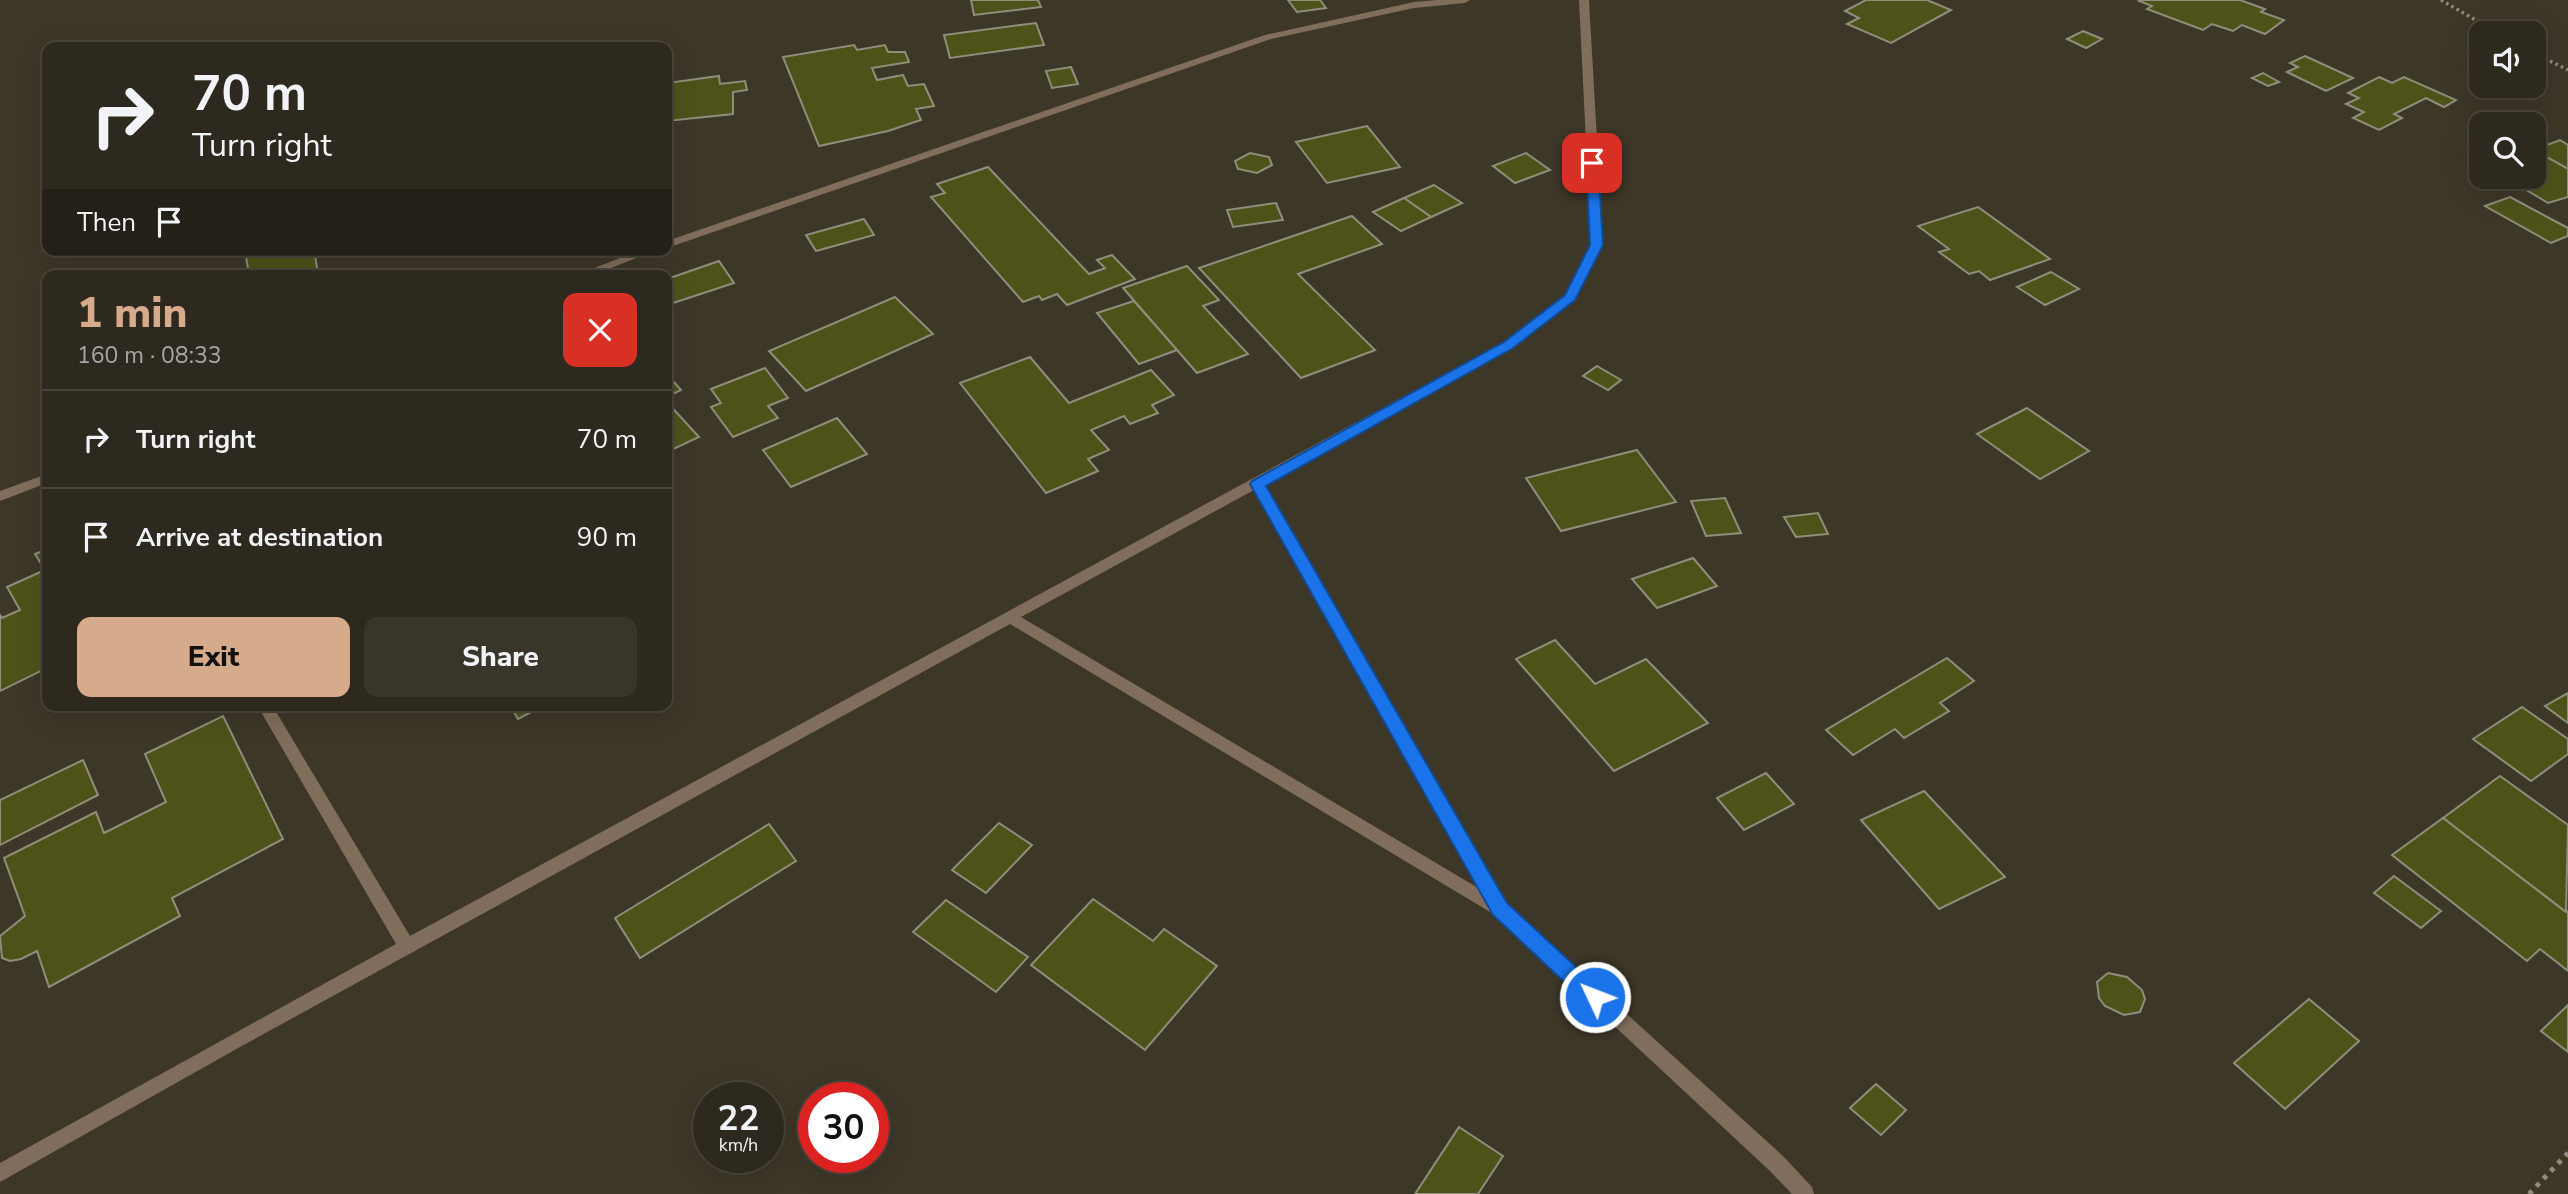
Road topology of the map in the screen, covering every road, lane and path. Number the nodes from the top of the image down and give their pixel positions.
1 (1465, 0) edge
2 (1584, 0) edge
3 (2441, 0) edge
4 (2477, 21) edge
5 (2546, 59) edge
6 (2568, 71) edge
7 (672, 243) edge
8 (635, 256) edge
9 (595, 270) edge
10 (42, 480) edge
11 (1258, 484) junction
12 (0, 496) edge
13 (1011, 618) junction
14 (268, 711) edge
15 (1500, 909) junction
16 (407, 947) junction
17 (2568, 1153) edge
18 (0, 1173) edge
19 (1805, 1194) edge
20 (2529, 1194) edge

1 - 7 street
2 - 11 street
3 - 4 path
5 - 6 path
8 - 9 street
10 - 12 street
11 - 13 street
11 - 15 street
13 - 15 street
13 - 16 street
14 - 16 street
15 - 19 street
16 - 18 street
17 - 20 path

